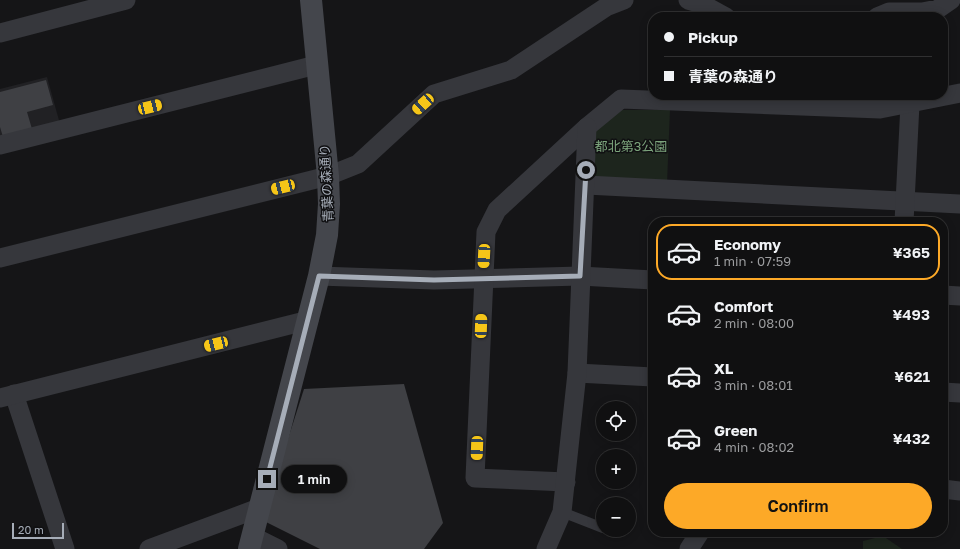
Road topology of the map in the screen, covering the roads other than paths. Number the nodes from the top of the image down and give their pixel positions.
1 (126, 0) edge
2 (311, 0) edge
3 (624, 0) edge
4 (688, 0) edge
5 (951, 0) edge
6 (606, 4) edge
7 (885, 10) edge
8 (717, 12) edge
9 (904, 12) edge
10 (928, 12) edge
11 (0, 32) edge
12 (316, 65) junction
13 (648, 99) edge
14 (744, 100) edge
15 (926, 100) edge
16 (910, 104) junction
17 (587, 127) junction
18 (0, 145) edge
19 (328, 176) junction
20 (586, 185) junction
21 (905, 202) junction
22 (960, 204) edge
23 (904, 217) edge
24 (0, 258) edge
25 (319, 276) junction
26 (580, 276) junction
27 (483, 280) junction
28 (648, 280) edge
29 (948, 295) edge
30 (960, 296) edge
31 (309, 320) junction
32 (577, 373) junction
33 (648, 377) edge
34 (948, 392) edge
35 (960, 393) edge
36 (7, 396) edge
37 (566, 482) junction
38 (948, 490) edge
39 (960, 491) edge
40 (259, 508) junction
41 (562, 512) junction
42 (596, 525) edge
43 (697, 537) edge
44 (251, 542) edge
45 (65, 549) edge
46 (149, 549) edge
47 (278, 549) edge
48 (546, 549) edge
49 (689, 549) edge

1 - 11 street
2 - 12 street, 青葉の森通り
3 - 6 street
4 - 8 street
5 - 10 street
6 - 19 street
7 - 9 street
12 - 18 street
12 - 19 street, 青葉の森通り
13 - 17 street
14 - 16 street
15 - 16 street
16 - 21 street
17 - 20 street
17 - 27 street
19 - 24 street
19 - 25 street, 青葉の森通り
20 - 21 street
20 - 26 street
21 - 22 street
21 - 23 street
25 - 27 street
25 - 31 street, 青葉の森通り
26 - 27 street
26 - 28 street
26 - 32 street
27 - 37 street
29 - 30 street
31 - 36 street
31 - 40 street, 青葉の森通り
32 - 33 street
32 - 37 street
34 - 35 street
36 - 45 street
37 - 41 street
38 - 39 street
40 - 44 street, 青葉の森通り
40 - 46 street
41 - 42 lane
41 - 48 street
43 - 49 street
44 - 47 street

